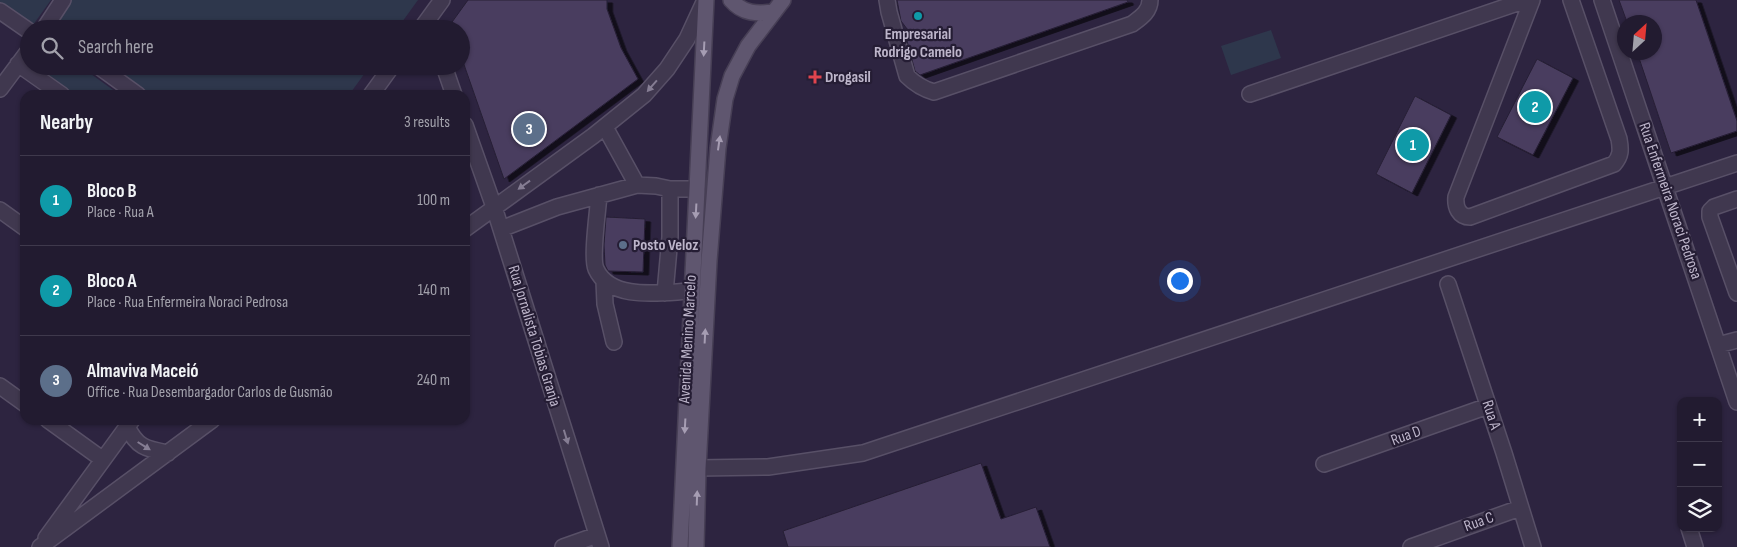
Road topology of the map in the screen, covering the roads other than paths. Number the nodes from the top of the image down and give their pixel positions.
1 (63, 0) edge
2 (442, 0) edge
3 (706, 0) edge
4 (731, 0) edge
5 (789, 0) edge
6 (888, 0) edge
7 (1150, 0) edge
8 (1526, 0) edge
9 (1532, 0) edge
10 (1571, 0) edge
11 (1602, 0) edge
12 (779, 6) edge
13 (0, 11) edge
14 (50, 20) edge
15 (430, 20) edge
16 (20, 25) edge
17 (20, 61) edge
18 (18, 64) joint
19 (34, 75) edge
20 (110, 75) edge
21 (385, 75) edge
22 (447, 75) edge
23 (0, 90) edge
24 (55, 90) edge
25 (131, 90) edge
26 (374, 90) edge
27 (452, 90) edge
28 (1250, 94) dead end
29 (605, 127) junction
30 (470, 139) edge
31 (1737, 163) edge
32 (637, 186) junction
33 (1666, 186) junction
34 (670, 189) junction
35 (697, 189) junction
36 (599, 196) junction
37 (1737, 199) edge
38 (494, 207) junction
39 (0, 210) edge
40 (20, 224) edge
41 (470, 225) edge
42 (501, 229) junction
43 (604, 281) junction
44 (1448, 284) dead end
45 (692, 291) junction
46 (664, 293) junction
47 (1737, 293) edge
48 (1737, 340) edge
49 (614, 342) dead end
50 (1718, 345) junction
51 (0, 386) edge
52 (20, 400) edge
53 (1737, 402) edge
54 (1488, 406) junction
55 (55, 425) edge
56 (128, 425) edge
57 (130, 425) edge
58 (205, 425) edge
59 (168, 453) junction
60 (102, 459) junction
61 (1324, 464) dead end
62 (698, 468) junction
63 (1520, 508) junction
64 (1690, 532) edge
65 (599, 541) edge
66 (39, 547) edge
67 (563, 547) edge
68 (680, 547) edge
69 (696, 547) edge
70 (1411, 547) edge
71 (1533, 547) edge
72 (1695, 547) edge

1 - 14 street
2 - 15 street
3 -> 29 street
3 -> 35 main road, Avenida Menino Marcelo
4 - 12 main road
5 - 12 main road, Avenida Menino Marcelo
6 - 7 street
8 - 28 street
9 - 10 street
11 - 33 street, Rua Enfermeira Noraci Pedrosa
62 -> 12 main road, Avenida Menino Marcelo
13 - 16 street
17 - 18 street
18 - 23 street
19 - 24 street
20 - 25 street
21 - 26 street
22 - 27 street
29 - 32 street
29 -> 38 street
30 - 38 street, Rua Jornalista Tobias Granja
31 - 33 street
32 - 34 street
32 - 36 street
33 - 50 street, Rua Enfermeira Noraci Pedrosa
33 - 62 street
34 - 35 street
34 - 46 street
35 -> 45 main road, Avenida Menino Marcelo
36 - 42 street
36 - 43 street
37 - 47 street
38 - 41 street
38 - 42 street, Rua Jornalista Tobias Granja
39 - 40 street
42 -> 65 street, Rua Jornalista Tobias Granja
43 - 46 street
43 - 49 street
44 - 54 street, Rua A
45 - 46 street
45 -> 68 main road, Avenida Menino Marcelo
48 - 50 street
50 - 53 street, Rua Enfermeira Noraci Pedrosa
51 - 52 street
54 - 61 street, Rua D
54 - 63 street, Rua A
55 - 60 street
56 - 60 street
57 -> 59 street
58 - 59 street
59 - 66 street
60 - 66 street
69 -> 62 main road, Avenida Menino Marcelo
63 - 70 street, Rua C
63 - 71 street, Rua A
64 - 72 street
65 - 67 street

